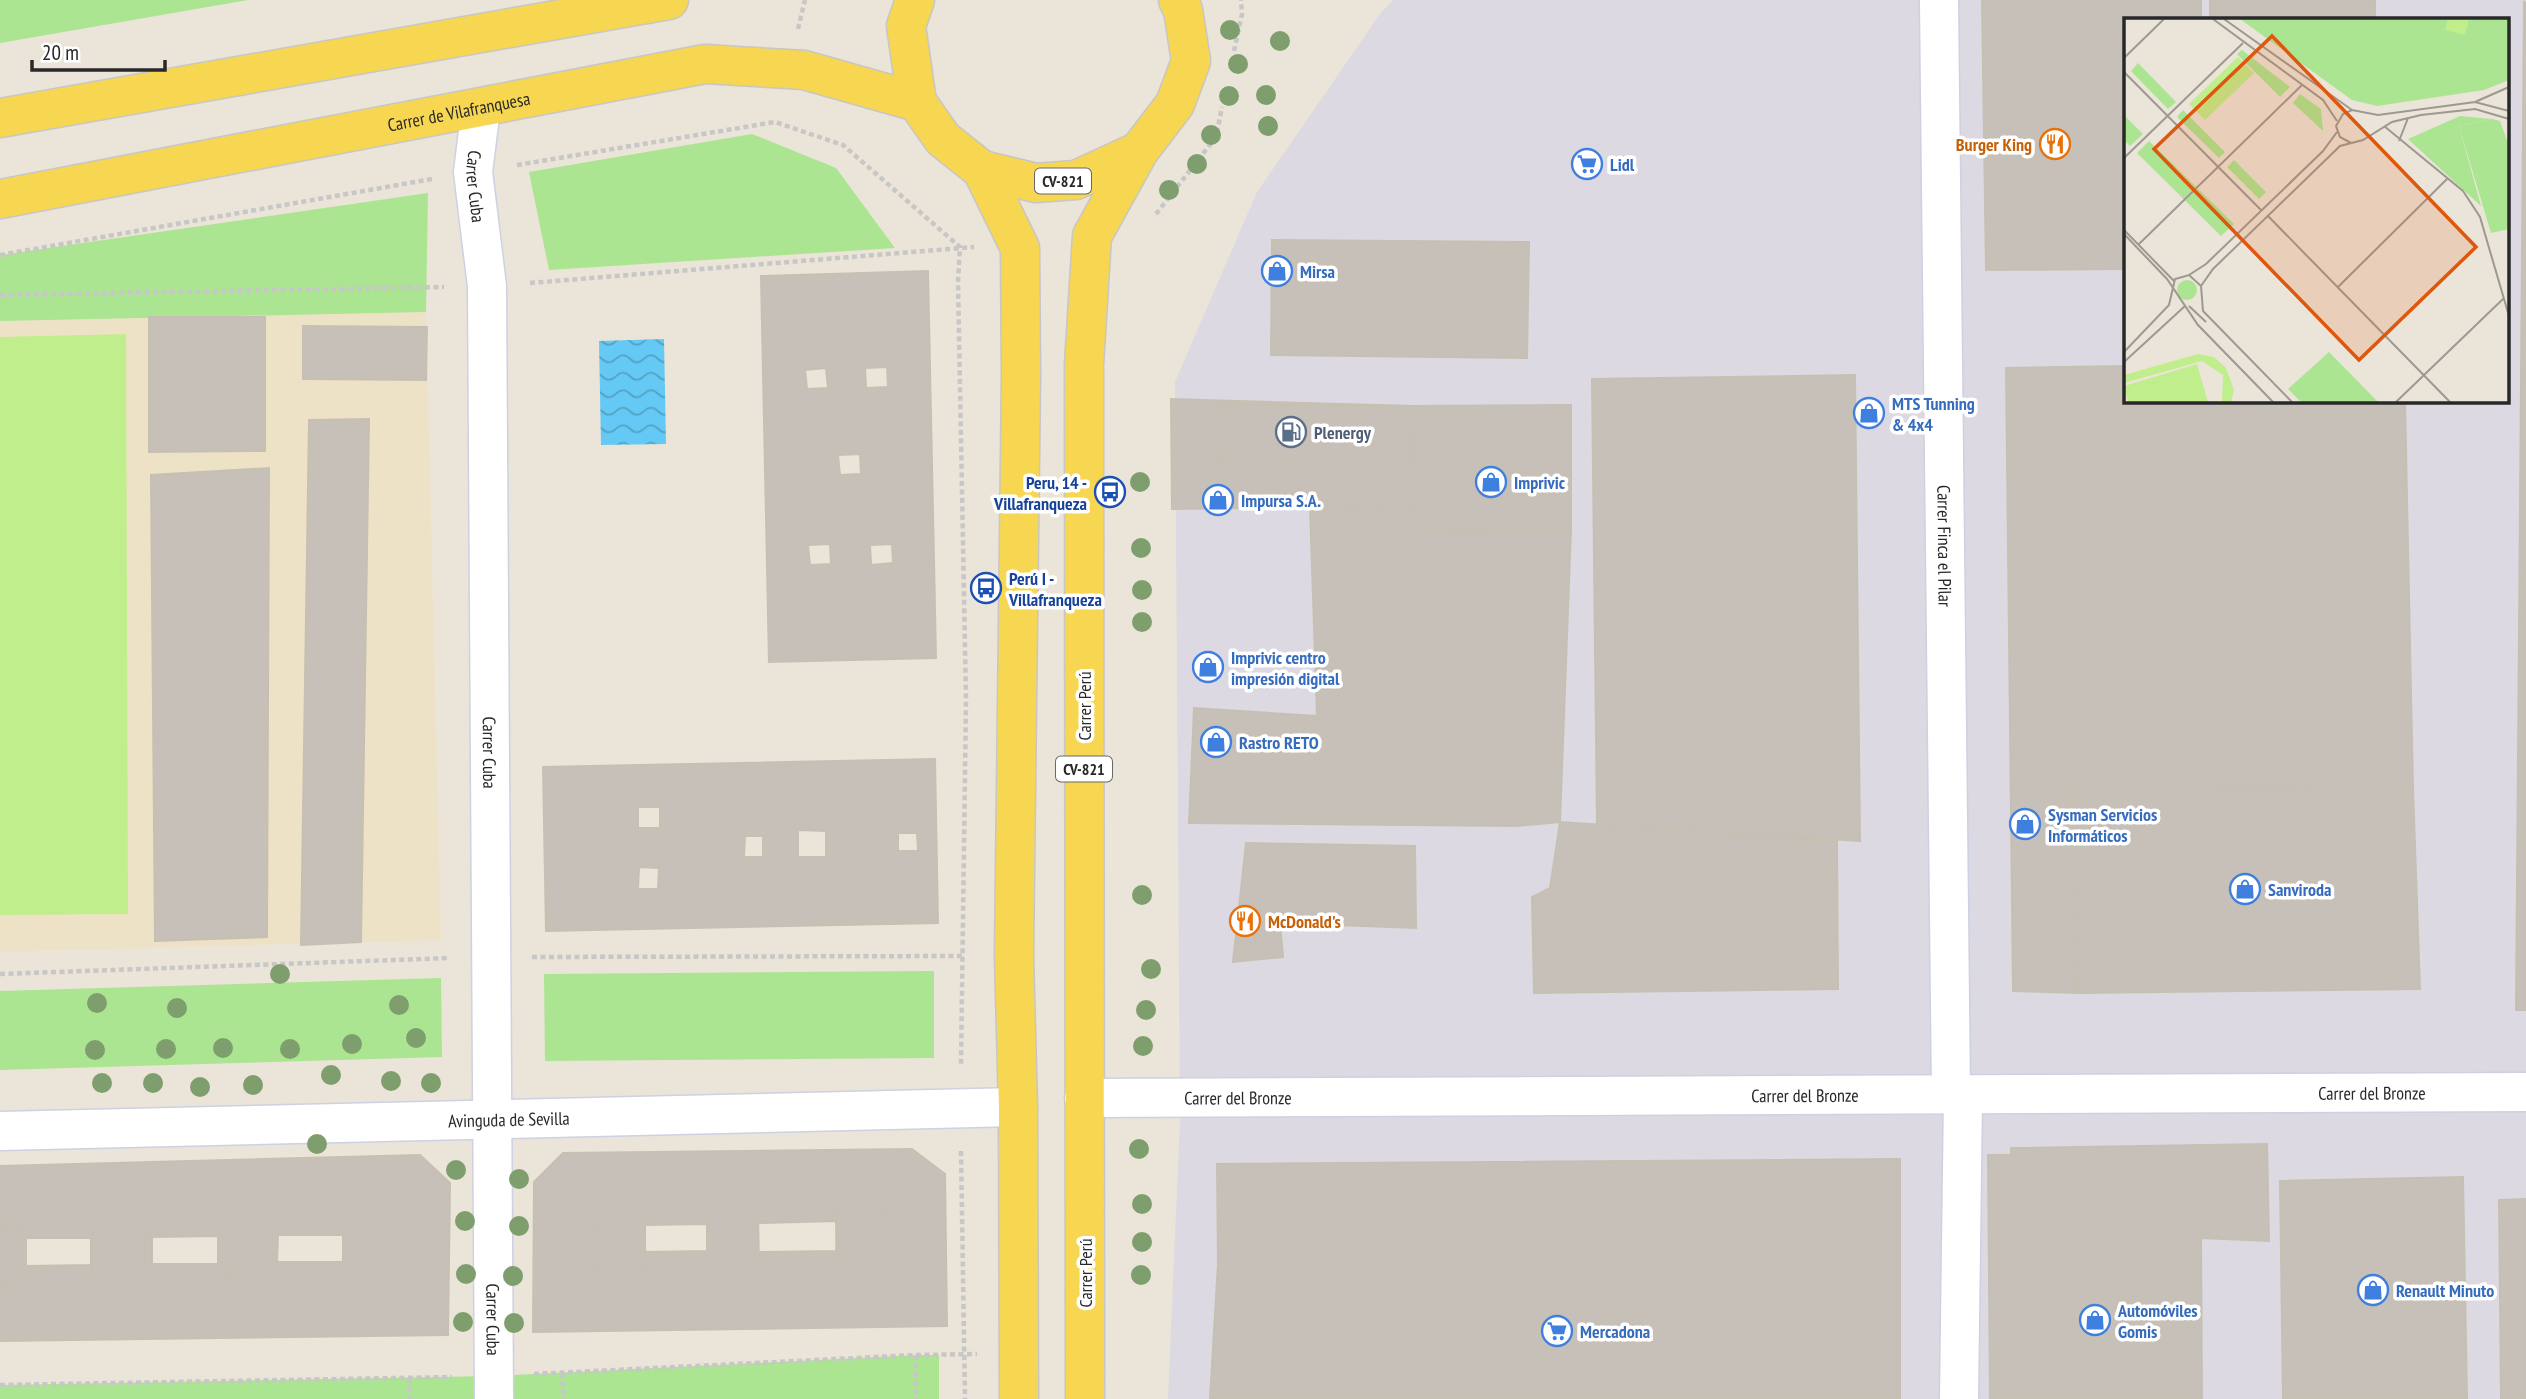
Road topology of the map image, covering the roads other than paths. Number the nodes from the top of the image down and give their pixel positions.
1 (669, 0) edge
2 (915, 0) edge
3 (1939, 0) edge
4 (1182, 3) edge
5 (917, 102) junction
6 (481, 108) junction
7 (0, 118) edge
8 (1139, 151) junction
9 (982, 170) junction
10 (0, 199) edge
11 (2526, 1092) edge
12 (1957, 1094) junction
13 (1084, 1098) junction
14 (1018, 1107) junction
15 (492, 1119) junction
16 (0, 1131) edge
17 (494, 1399) edge
18 (1019, 1399) edge
19 (1085, 1399) edge
20 (1959, 1399) edge

1 - 7 main road
2 - 5 main road, CV-821
3 - 12 street, Carrer Finca el Pilar
4 - 8 main road, CV-821
5 - 6 main road, Carrer de Vilafranquesa
5 - 9 main road, CV-821
6 - 10 main road, Carrer de Vilafranquesa
6 - 15 street, Carrer Cuba
8 - 9 main road, CV-821
8 - 13 main road, Carrer Perú / CV-821
9 - 14 main road, CV-821
11 - 12 street, Carrer del Bronze
12 - 13 street, Carrer del Bronze
12 - 20 street, Carrer Finca el Pilar
13 - 19 main road, Carrer Perú / CV-821
14 - 15 street, Avinguda de Sevilla
14 - 18 main road, CV-821
15 - 16 street, Avinguda de Sevilla
15 - 17 street, Carrer Cuba

